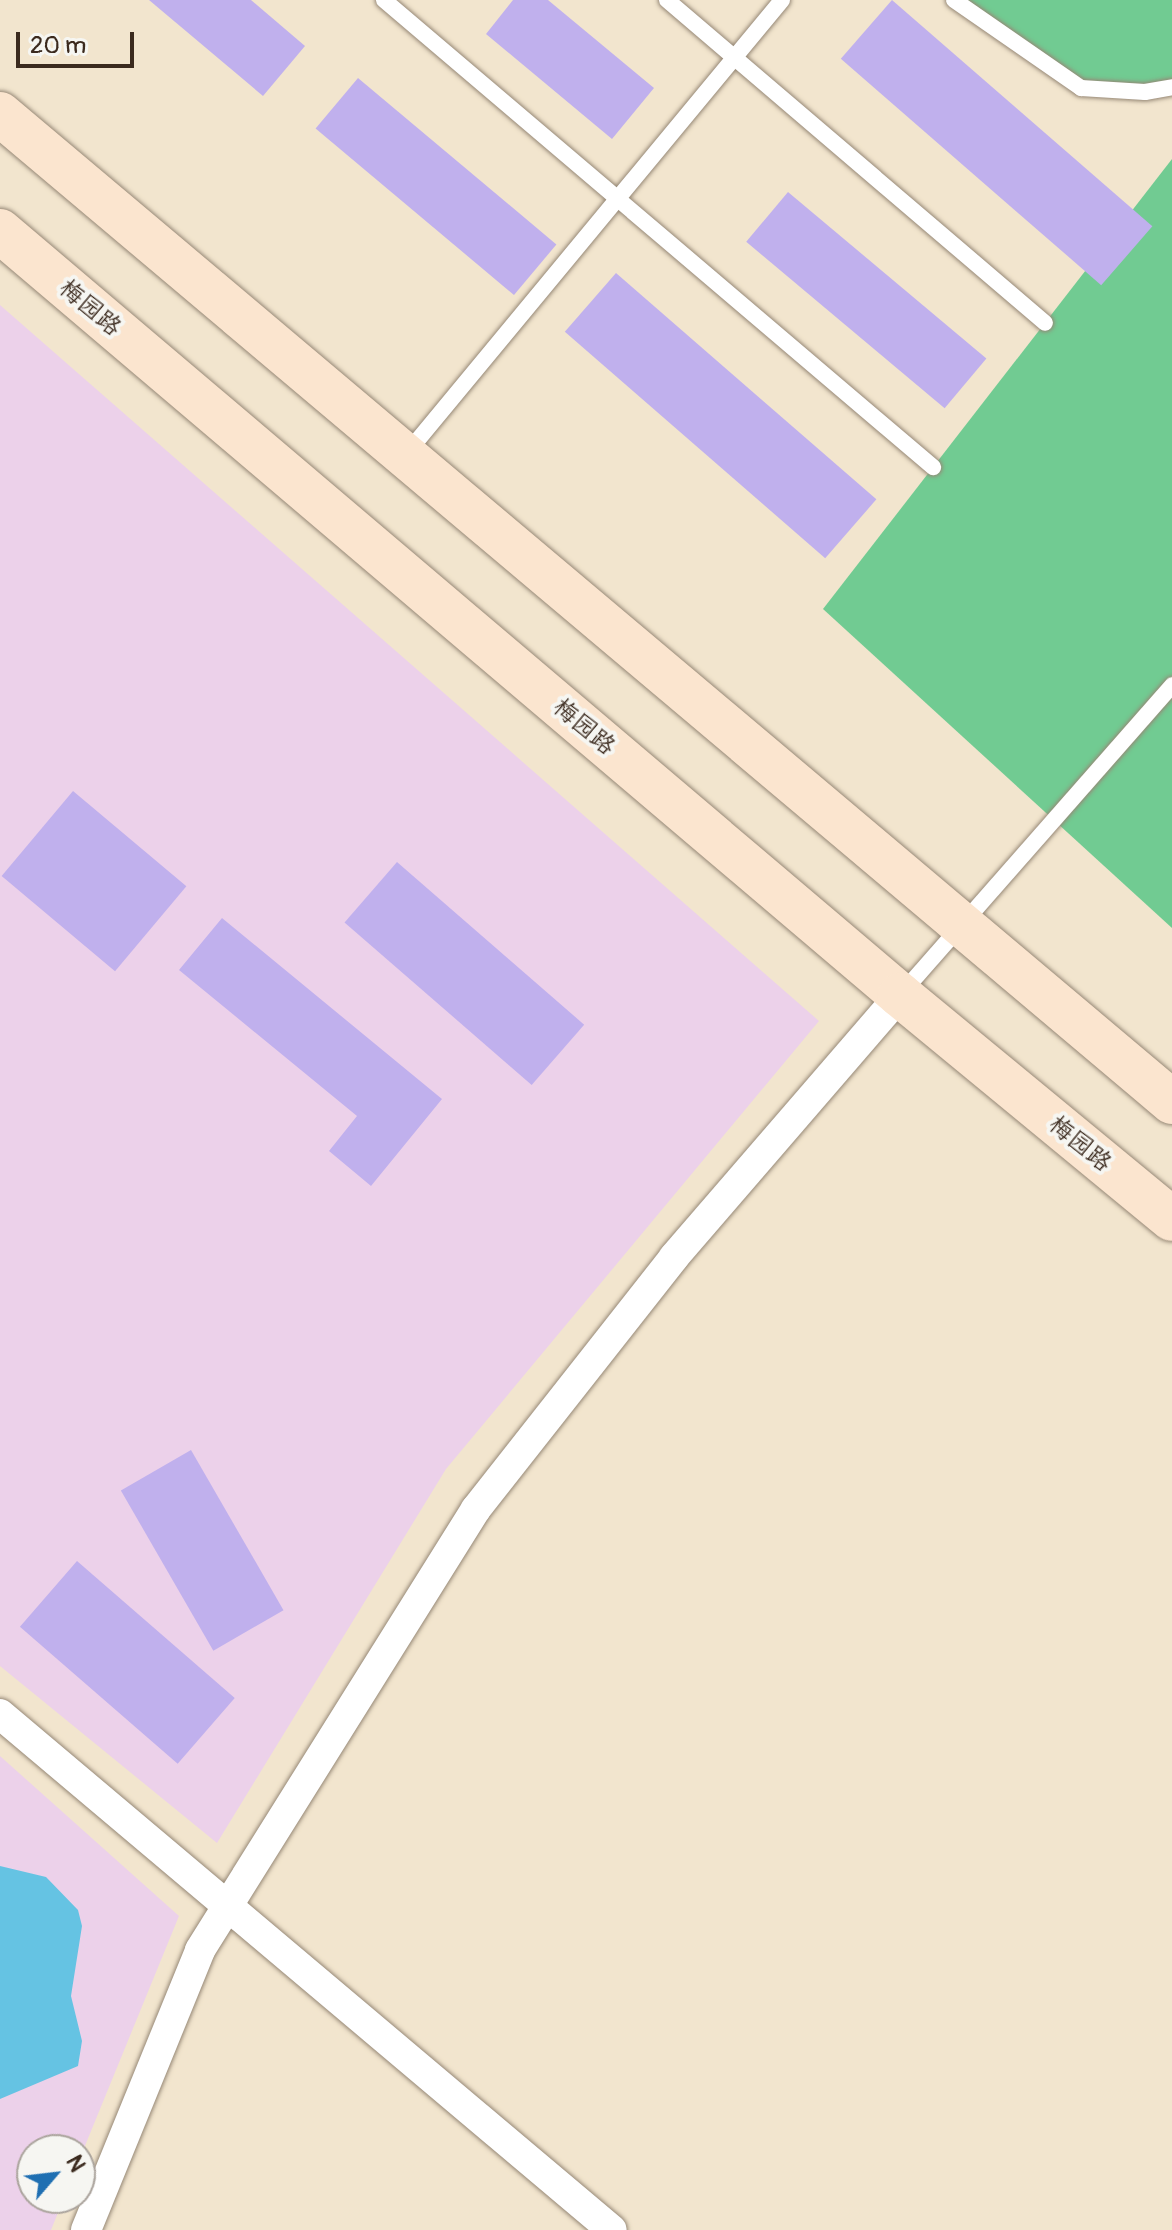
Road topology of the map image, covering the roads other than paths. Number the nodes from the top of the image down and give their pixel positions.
1 (384, 0) edge
2 (667, 0) edge
3 (782, 0) edge
4 (954, 0) edge
5 (735, 57) junction
6 (1172, 87) edge
7 (0, 114) edge
8 (617, 199) junction
9 (0, 231) edge
10 (1045, 323) dead end
11 (403, 457) junction
12 (933, 467) dead end
13 (1172, 685) edge
14 (959, 924) junction
15 (900, 995) junction
16 (1172, 1102) edge
17 (1172, 1219) edge
18 (0, 1714) edge
19 (229, 1905) junction
20 (86, 2230) edge
21 (612, 2230) edge

1 - 8 lane
2 - 5 lane
3 - 5 lane
4 - 6 lane
5 - 8 lane
5 - 10 lane
7 - 11 main road
8 - 11 lane
8 - 12 lane
9 - 15 main road, 梅园路
11 - 14 main road
13 - 14 lane
14 - 15 lane
14 - 16 main road
15 - 17 main road, 梅园路
15 - 19 street
18 - 19 street
19 - 20 street
19 - 21 street

